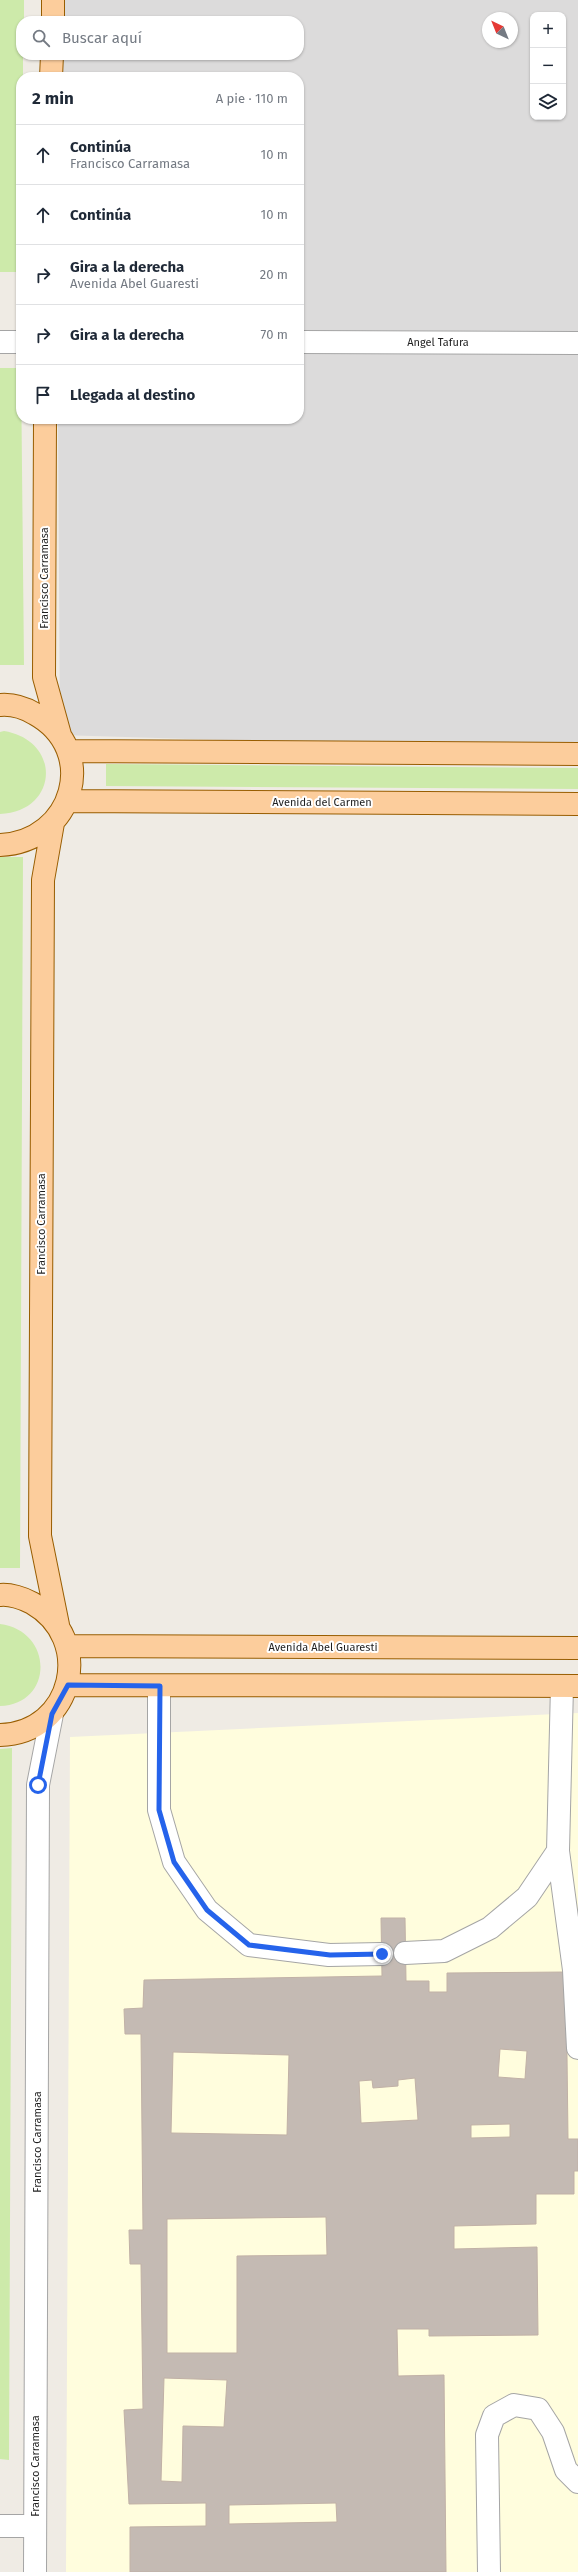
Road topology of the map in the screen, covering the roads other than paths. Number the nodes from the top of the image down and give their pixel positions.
1 (53, 0) edge
2 (52, 16) edge
3 (52, 60) edge
4 (51, 72) edge
5 (0, 342) edge
6 (16, 342) edge
7 (304, 342) edge
8 (578, 343) edge
9 (45, 424) edge
10 (0, 705) edge
11 (64, 743) junction
12 (578, 754) edge
13 (67, 801) junction
14 (578, 804) edge
15 (53, 823) junction
16 (0, 846) edge
17 (0, 1595) edge
18 (58, 1625) junction
19 (68, 1646) junction
20 (578, 1648) edge
21 (68, 1685) junction
22 (160, 1686) junction
23 (570, 1686) edge
24 (52, 1714) junction
25 (0, 1735) edge
26 (558, 1852) junction
27 (405, 1953) dead end
28 (382, 1954) dead end
29 (578, 2048) edge
30 (578, 2482) edge
31 (0, 2526) edge
32 (35, 2526) junction
33 (35, 2572) edge
34 (489, 2572) edge

1 - 2 main road
3 - 4 main road
5 - 6 street
7 - 8 street, Angel Tafura
9 - 11 main road, Francisco Carramasa
10 - 11 main road
11 - 12 main road
11 - 13 main road, Francisco Carramasa
13 - 14 main road, Avenida del Carmen
13 - 15 main road, Francisco Carramasa
15 - 16 main road
15 - 18 main road, Francisco Carramasa
17 - 18 main road
18 - 19 main road
19 - 20 main road, Avenida Abel Guaresti
19 - 21 main road
21 - 22 main road
21 - 24 main road
22 - 23 main road
22 - 28 street
23 - 26 street
24 - 25 main road
24 - 32 street, Francisco Carramasa
26 - 27 street
26 - 29 street
30 - 34 street
31 - 32 street
32 - 33 street, Francisco Carramasa

